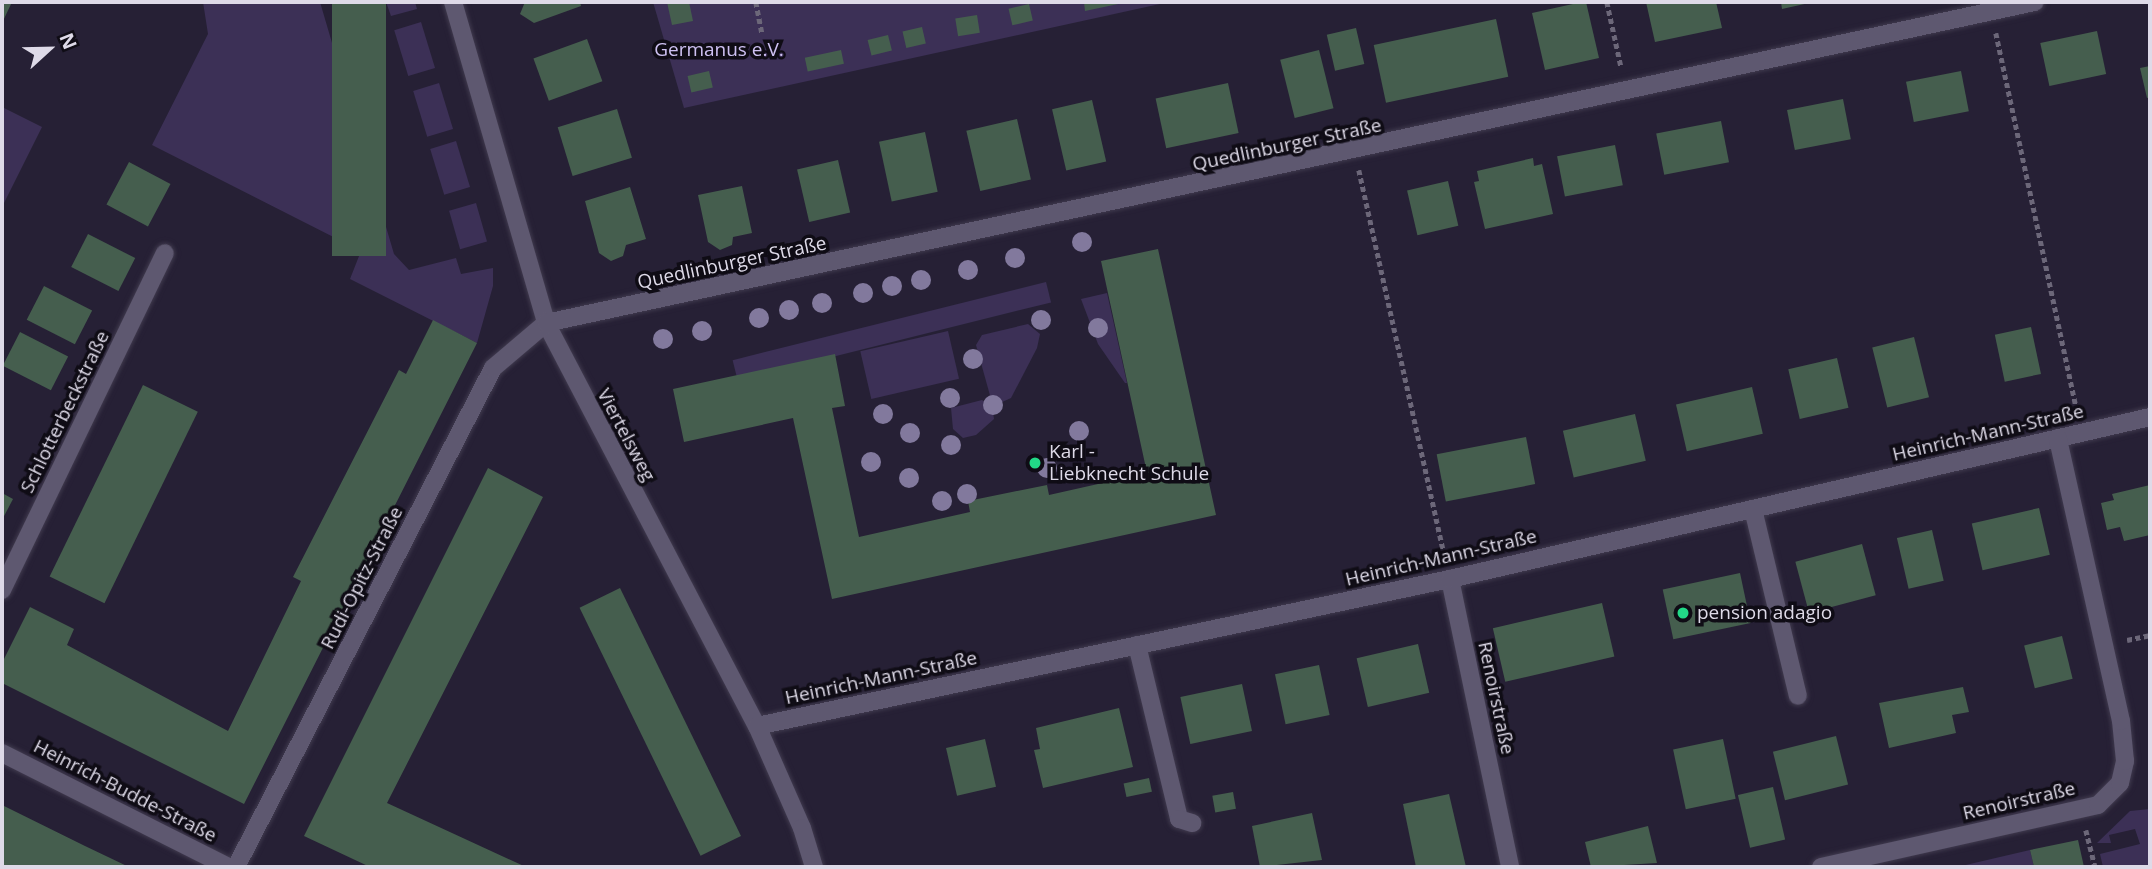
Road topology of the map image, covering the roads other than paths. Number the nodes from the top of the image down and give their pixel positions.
1 (453, 2) edge
2 (2035, 2) edge
3 (165, 253) dead end
4 (546, 323) junction
5 (2150, 417) edge
6 (2058, 438) junction
7 (1753, 509) junction
8 (1450, 579) junction
9 (2, 590) edge
10 (1137, 645) junction
11 (1798, 696) dead end
12 (757, 726) junction
13 (2, 753) edge
14 (1192, 823) dead end
15 (229, 867) edge
16 (236, 867) edge
17 (814, 867) edge
18 (1510, 867) edge
19 (1821, 867) edge

1 - 4 street, Viertelsweg
2 - 4 street, Quedlinburger Straße
3 - 9 street, Schlotterbeckstraße
4 - 12 street, Viertelsweg
4 - 16 street, Rudi-Opitz-Straße
5 - 6 street, Heinrich-Mann-Straße
6 - 7 street, Heinrich-Mann-Straße
6 - 19 street, Renoirstraße
7 - 8 street, Heinrich-Mann-Straße
7 - 11 street
8 - 10 street, Heinrich-Mann-Straße
8 - 18 street, Renoirstraße
10 - 12 street, Heinrich-Mann-Straße
10 - 14 street
12 - 17 street, Viertelsweg
13 - 15 street, Heinrich-Budde-Straße

